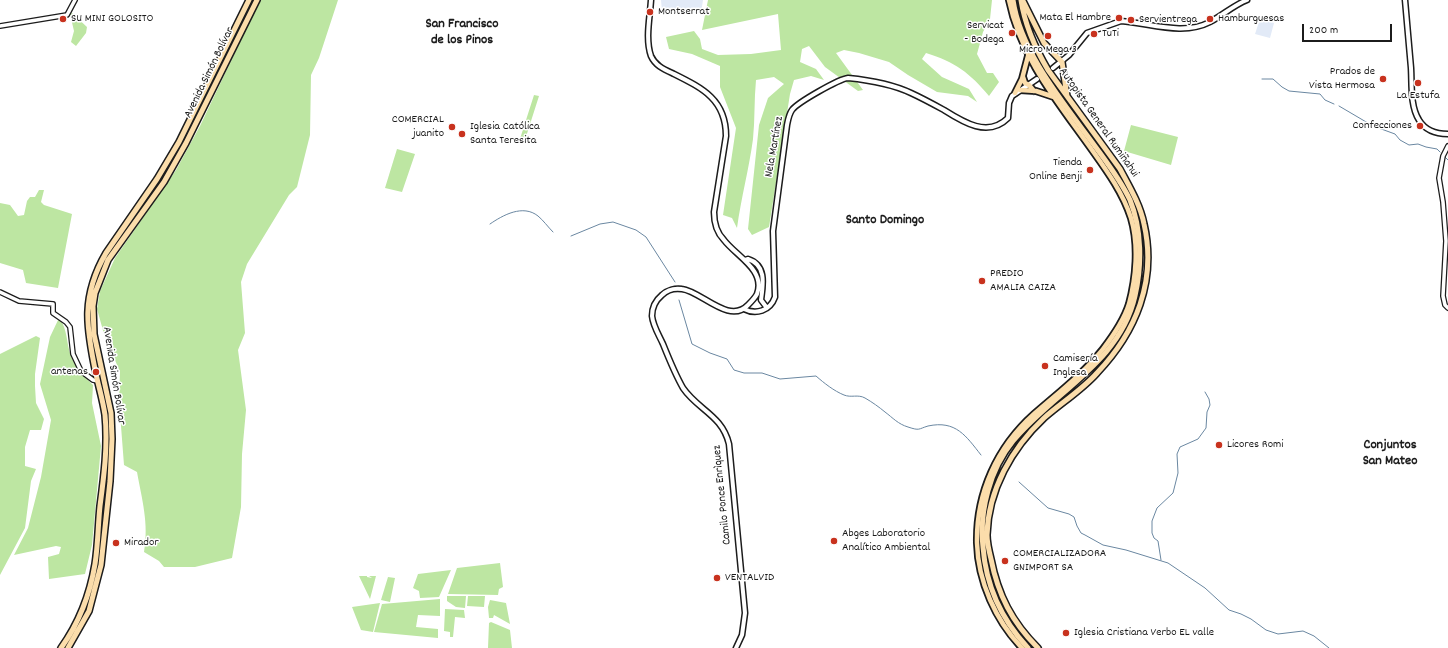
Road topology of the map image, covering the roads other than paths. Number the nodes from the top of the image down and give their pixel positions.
1 (75, 0) edge
2 (249, 0) edge
3 (257, 0) edge
4 (651, 0) edge
5 (1009, 0) edge
6 (1013, 0) edge
7 (1022, 0) edge
8 (1247, 0) edge
9 (1405, 0) edge
10 (0, 26) edge
11 (1028, 56) junction
12 (1062, 62) junction
13 (1053, 68) dead end
14 (1024, 74) junction
15 (1037, 79) dead end
16 (1029, 85) junction
17 (1020, 90) junction
18 (1036, 91) junction
19 (1015, 93) junction
20 (1054, 96) junction
21 (1068, 97) junction
22 (1448, 134) edge
23 (1448, 146) edge
24 (745, 260) junction
25 (0, 292) edge
26 (767, 308) junction
27 (1448, 308) edge
28 (744, 309) junction
29 (98, 381) junction
30 (61, 648) edge
31 (68, 648) edge
32 (736, 648) edge
33 (1022, 648) edge
34 (1028, 648) edge
35 (1038, 648) edge

1 - 10 street
2 - 29 highway, Avenida Simón Bolívar
3 - 31 highway, Avenida Simón Bolívar
4 - 24 main road
5 - 11 main road
6 - 34 highway, Autopista General Rumiñahui
7 - 12 highway
7 - 21 highway, Autopista General Rumiñahui
8 - 12 main road
9 - 22 main road
11 - 14 main road
11 - 20 main road
12 - 13 main road
12 - 21 highway
14 - 16 main road
14 - 19 main road
15 - 16 main road
16 - 17 main road
16 - 18 main road
17 - 18 main road
17 - 19 main road
18 - 20 main road
19 - 26 main road, Nela Martínez
20 - 33 main road
21 - 35 highway, Autopista General Rumiñahui
23 - 27 street
24 - 26 main road
24 - 28 main road
25 - 29 street
26 - 28 main road
28 - 32 main road, Camilo Ponce Enrìquez
29 - 30 highway, Avenida Simón Bolívar

